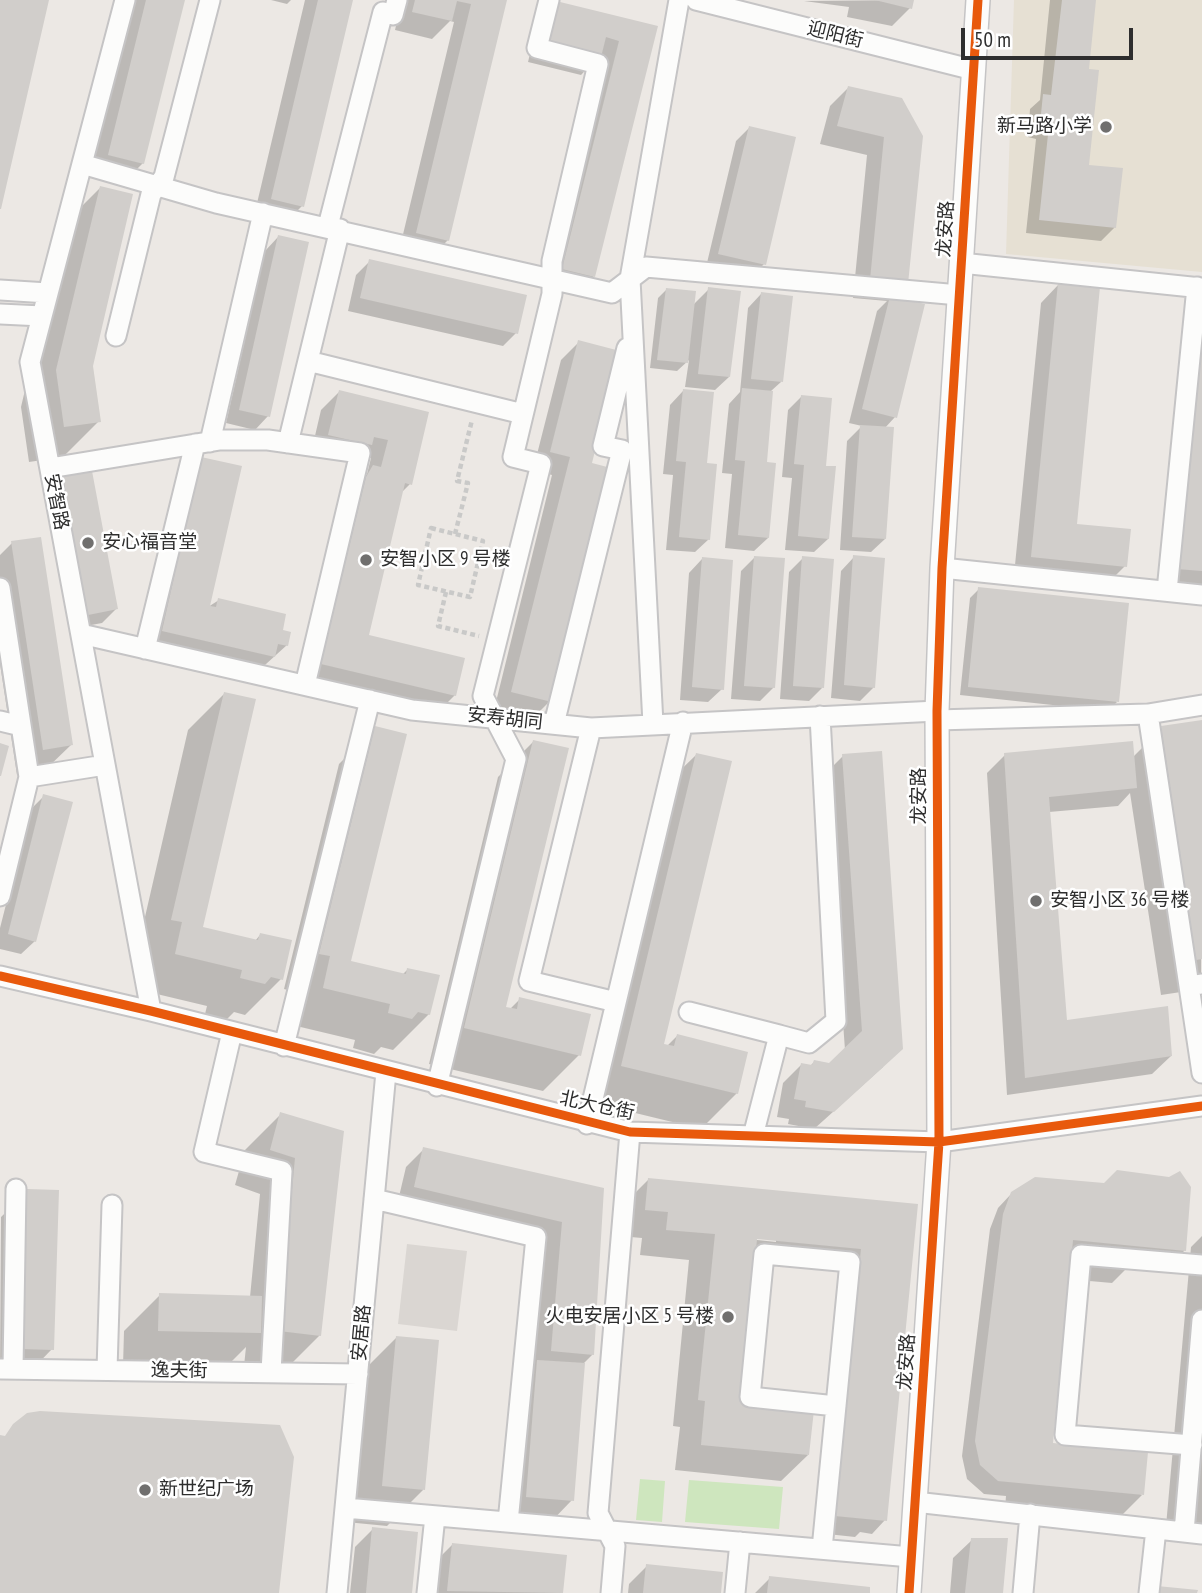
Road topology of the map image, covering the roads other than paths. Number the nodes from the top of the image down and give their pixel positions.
1 (125, 0) edge
2 (210, 0) edge
3 (397, 0) edge
4 (549, 0) edge
5 (680, 0) edge
6 (696, 0) edge
7 (978, 0) edge
8 (764, 8) edge
9 (974, 70) junction
10 (82, 164) junction
11 (157, 186) junction
12 (263, 213) junction
13 (334, 227) junction
14 (961, 263) junction
15 (552, 279) junction
16 (630, 279) junction
17 (1199, 287) edge
18 (0, 290) edge
19 (48, 293) junction
20 (960, 295) junction
21 (0, 314) edge
22 (42, 316) junction
23 (632, 329) junction
24 (116, 336) dead end
25 (308, 361) junction
26 (523, 414) junction
27 (203, 443) junction
28 (288, 443) junction
29 (50, 468) junction
30 (942, 568) junction
31 (0, 587) edge
32 (1167, 591) junction
33 (1202, 595) edge
34 (81, 634) junction
35 (145, 649) junction
36 (305, 685) junction
37 (370, 701) junction
38 (1202, 705) edge
39 (1148, 714) junction
40 (820, 716) junction
41 (937, 716) junction
42 (495, 718) junction
43 (0, 721) edge
44 (683, 722) junction
45 (554, 724) junction
46 (653, 724) junction
47 (21, 726) junction
48 (591, 728) junction
49 (106, 765) junction
50 (29, 777) junction
51 (3, 870) edge
52 (0, 896) edge
53 (0, 976) edge
54 (1195, 985) edge
55 (616, 1002) junction
56 (151, 1011) junction
57 (689, 1012) dead end
58 (232, 1032) junction
59 (779, 1035) junction
60 (284, 1046) junction
61 (386, 1072) junction
62 (1202, 1073) edge
63 (437, 1086) junction
64 (1202, 1106) edge
65 (587, 1124) junction
66 (630, 1132) junction
67 (753, 1136) junction
68 (939, 1142) junction
69 (16, 1189) dead end
70 (374, 1199) junction
71 (112, 1205) dead end
72 (1202, 1265) edge
73 (1202, 1320) edge
74 (6, 1369) edge
75 (107, 1370) junction
76 (271, 1372) junction
77 (358, 1374) junction
78 (836, 1406) junction
79 (1192, 1445) junction
80 (915, 1502) junction
81 (345, 1508) junction
82 (1030, 1514) junction
83 (435, 1516) junction
84 (508, 1522) junction
85 (1156, 1529) junction
86 (607, 1531) junction
87 (1193, 1533) edge
88 (740, 1542) junction
89 (822, 1549) junction
90 (911, 1557) junction
91 (337, 1593) edge
92 (427, 1593) edge
93 (611, 1593) edge
94 (735, 1593) edge
95 (909, 1593) edge
96 (1023, 1593) edge
97 (1149, 1593) edge

1 - 10 street, 安智路
2 - 11 street
3 - 13 street
4 - 15 street
5 - 16 street
6 - 8 street, 迎阳街
7 - 9 street, 龙安路
8 - 9 street, 迎阳街
9 - 14 street, 龙安路
10 - 11 street
10 - 19 street, 安智路
11 - 12 street
11 - 24 street
12 - 13 street
12 - 27 street
13 - 15 street
13 - 25 street
14 - 17 street
14 - 20 street, 龙安路
15 - 16 street
15 - 26 street
16 - 20 street
16 - 23 street
17 - 32 street
18 - 19 street
19 - 22 street, 安智路
20 - 30 street, 龙安路
21 - 22 street
22 - 29 street, 安智路
23 - 45 street
23 - 46 street
25 - 26 street
25 - 28 street
26 - 42 street
27 - 28 street
27 - 29 street
27 - 35 street
28 - 36 street
29 - 34 street, 安智路
30 - 32 street
30 - 41 street, 龙安路
31 - 47 street
32 - 33 street
34 - 35 street, 安寿胡同
34 - 49 street, 安智路
35 - 36 street, 安寿胡同
36 - 37 street, 安寿胡同
37 - 42 street, 安寿胡同
37 - 60 street
38 - 39 street, 安寿胡同
39 - 41 street, 安寿胡同
39 - 54 street
40 - 41 street, 安寿胡同
40 - 44 street, 安寿胡同
40 - 59 street
41 - 68 street, 龙安路
42 - 45 street, 安寿胡同
42 - 63 street
43 - 47 street
44 - 46 street, 安寿胡同
44 - 55 street
45 - 48 street, 安寿胡同
46 - 48 street, 安寿胡同
47 - 50 street
48 - 55 street
49 - 50 street
49 - 56 street, 安智路
50 - 51 street
51 - 52 street
53 - 56 street, 北大仓街
54 - 62 street
55 - 65 street
56 - 58 street, 北大仓街
57 - 59 street
58 - 60 street, 北大仓街
58 - 76 street
59 - 67 street
60 - 61 street, 北大仓街
61 - 63 street, 北大仓街
61 - 70 street, 安居路
63 - 65 street, 北大仓街
64 - 68 street, 北大仓街
65 - 66 street, 北大仓街
66 - 67 street, 北大仓街
66 - 86 street
67 - 68 street, 北大仓街
68 - 80 street, 龙安路
69 - 74 street
70 - 77 street, 安居路
70 - 84 street
71 - 75 street
72 - 79 street
73 - 79 street
74 - 75 street, 逸夫街
75 - 76 street, 逸夫街
76 - 77 street, 逸夫街
77 - 81 street, 安居路
78 - 78 street
78 - 89 street
79 - 87 street
80 - 82 street
80 - 90 street, 龙安路
81 - 83 street
81 - 91 street, 安居路
82 - 85 street
82 - 96 street
83 - 84 street
83 - 92 street
84 - 86 street
85 - 87 street
85 - 97 street
86 - 88 street
86 - 93 street
88 - 89 street
88 - 94 street
89 - 90 street
90 - 95 street, 龙安路

